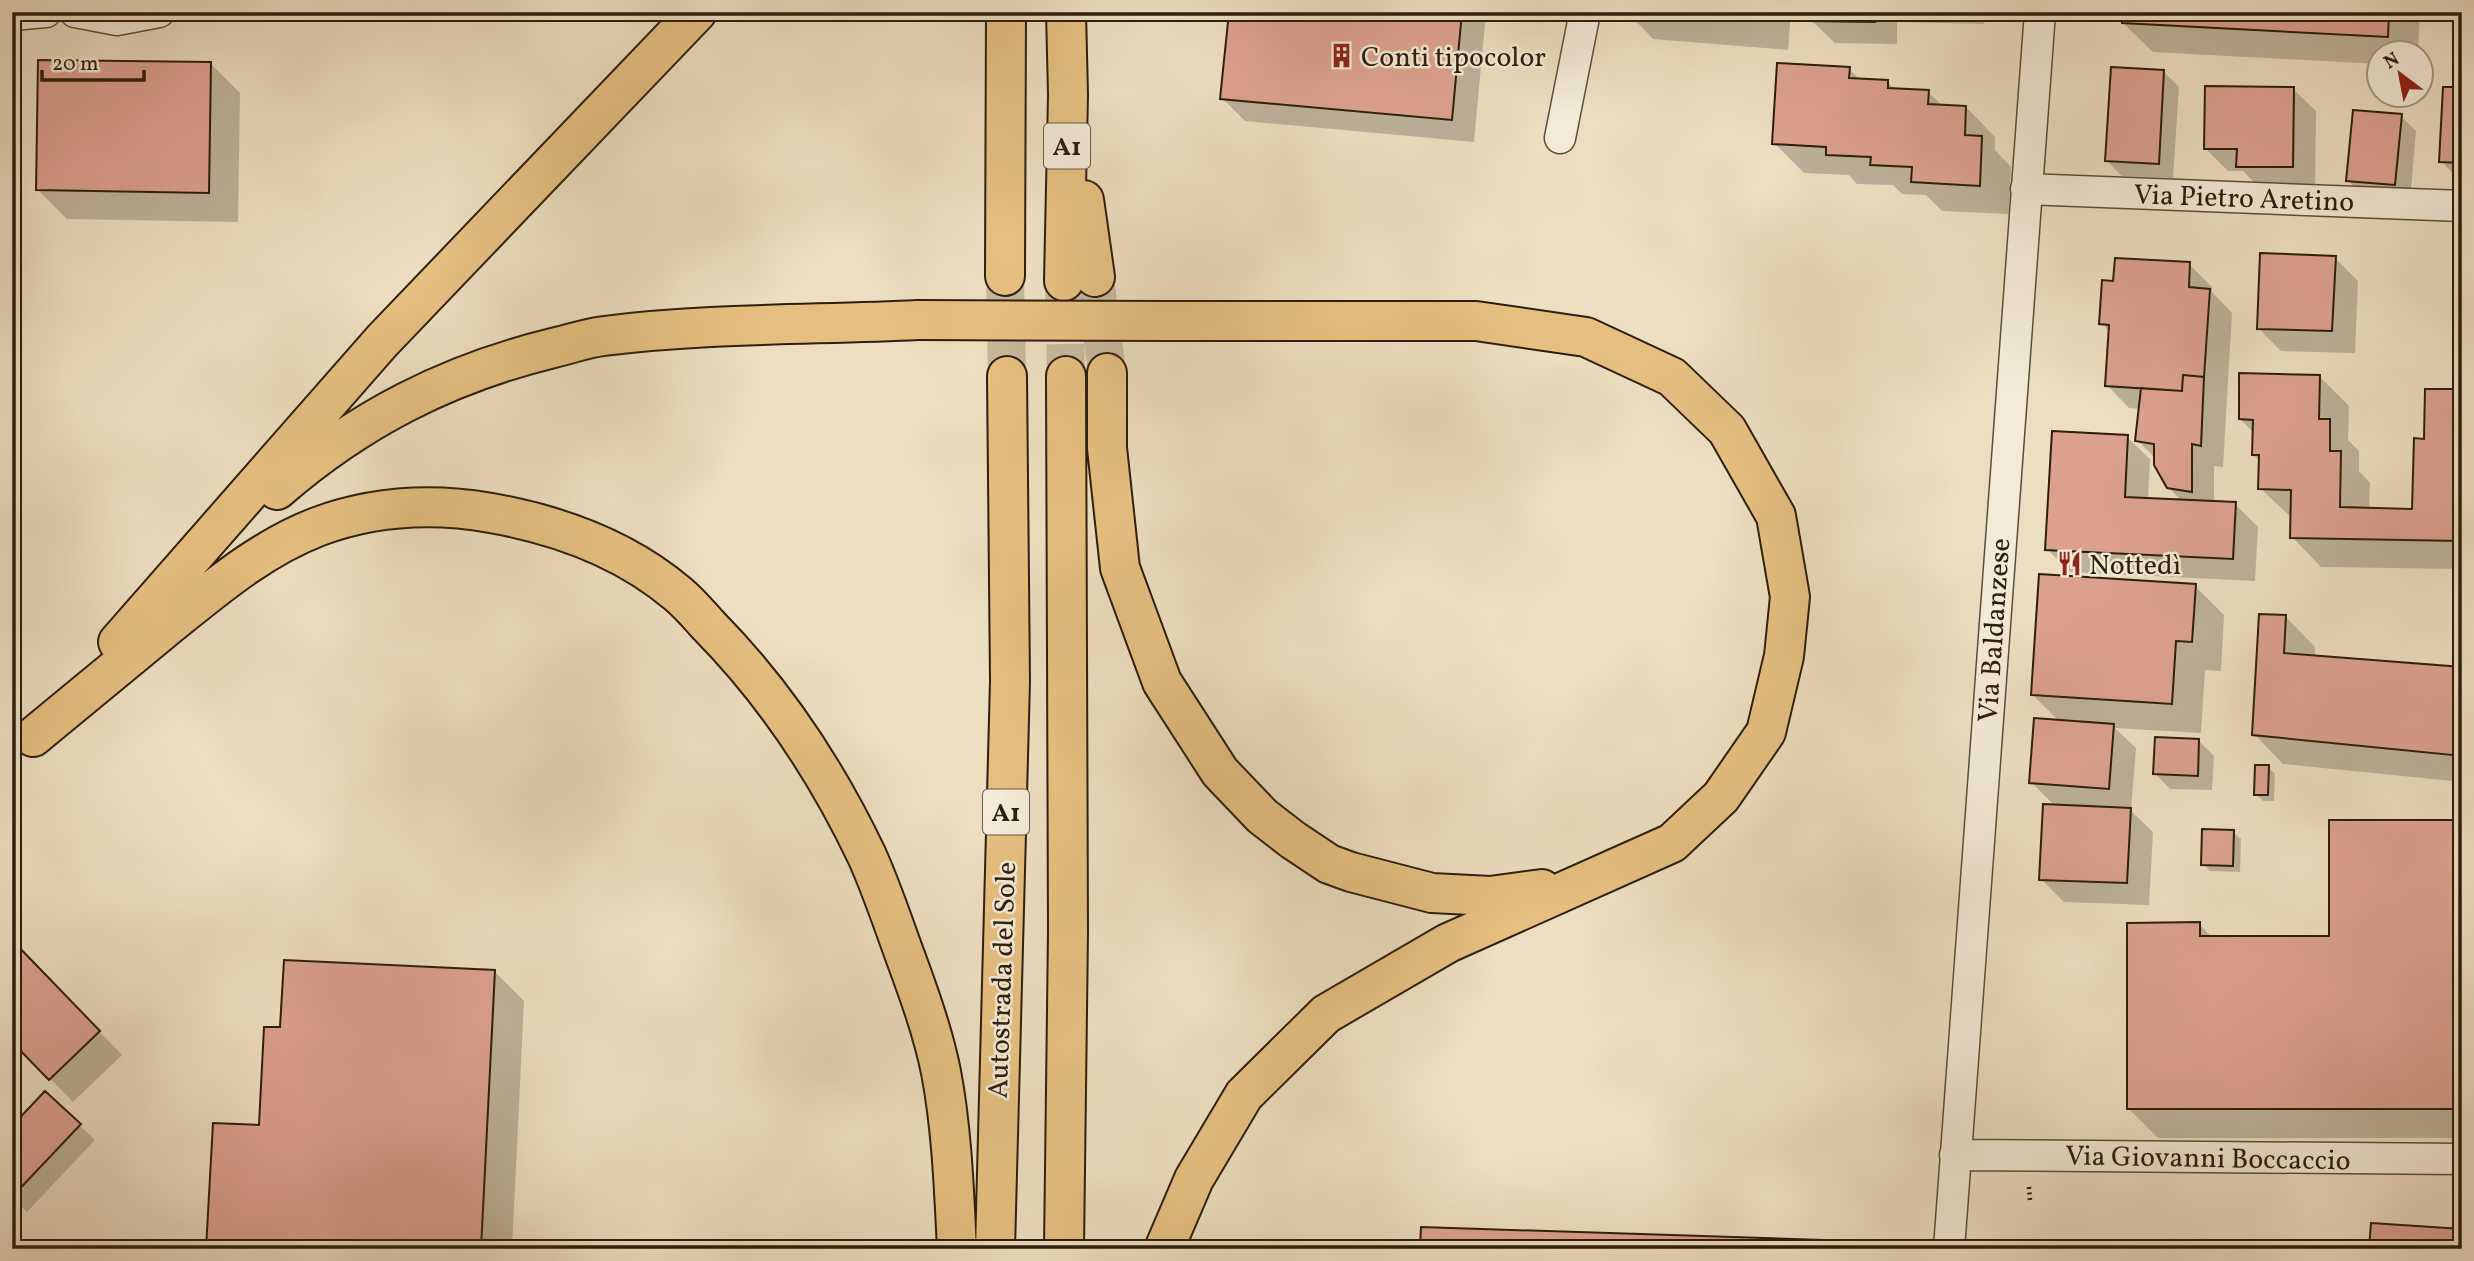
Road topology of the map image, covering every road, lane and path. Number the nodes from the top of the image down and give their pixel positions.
1 (46, 12) edge
2 (75, 12) edge
3 (159, 12) edge
4 (697, 12) edge
5 (1006, 12) edge
6 (1066, 12) edge
7 (1585, 12) edge
8 (2040, 12) edge
9 (12, 15) edge
10 (1560, 138) dead end
11 (2026, 189) junction
12 (2462, 206) edge
13 (1005, 276) tunnel mouth
14 (1080, 279) tunnel mouth
15 (1107, 373) tunnel mouth
16 (1007, 376) tunnel mouth
17 (1066, 376) tunnel mouth
18 (173, 582) junction
19 (22, 747) edge
20 (1582, 884) junction
21 (1955, 1155) junction
22 (2462, 1159) edge
23 (957, 1249) edge
24 (995, 1249) edge
25 (1064, 1249) edge
26 (1164, 1249) edge
27 (1949, 1249) edge

1 - 9 street
2 - 3 street
4 - 18 highway
5 - 13 highway, A1
6 - 14 highway, A1
7 - 10 street
8 - 11 street, Via Baldanzese
11 - 12 street, Via Pietro Aretino
11 - 21 street, Via Baldanzese
15 - 20 highway
16 - 24 highway, Autostrada del Sole / A1
17 - 25 highway, A1
18 - 19 highway
18 - 20 highway, bridge
19 - 23 highway
20 - 26 highway
21 - 22 street, Via Giovanni Boccaccio
21 - 27 street, Via Baldanzese

